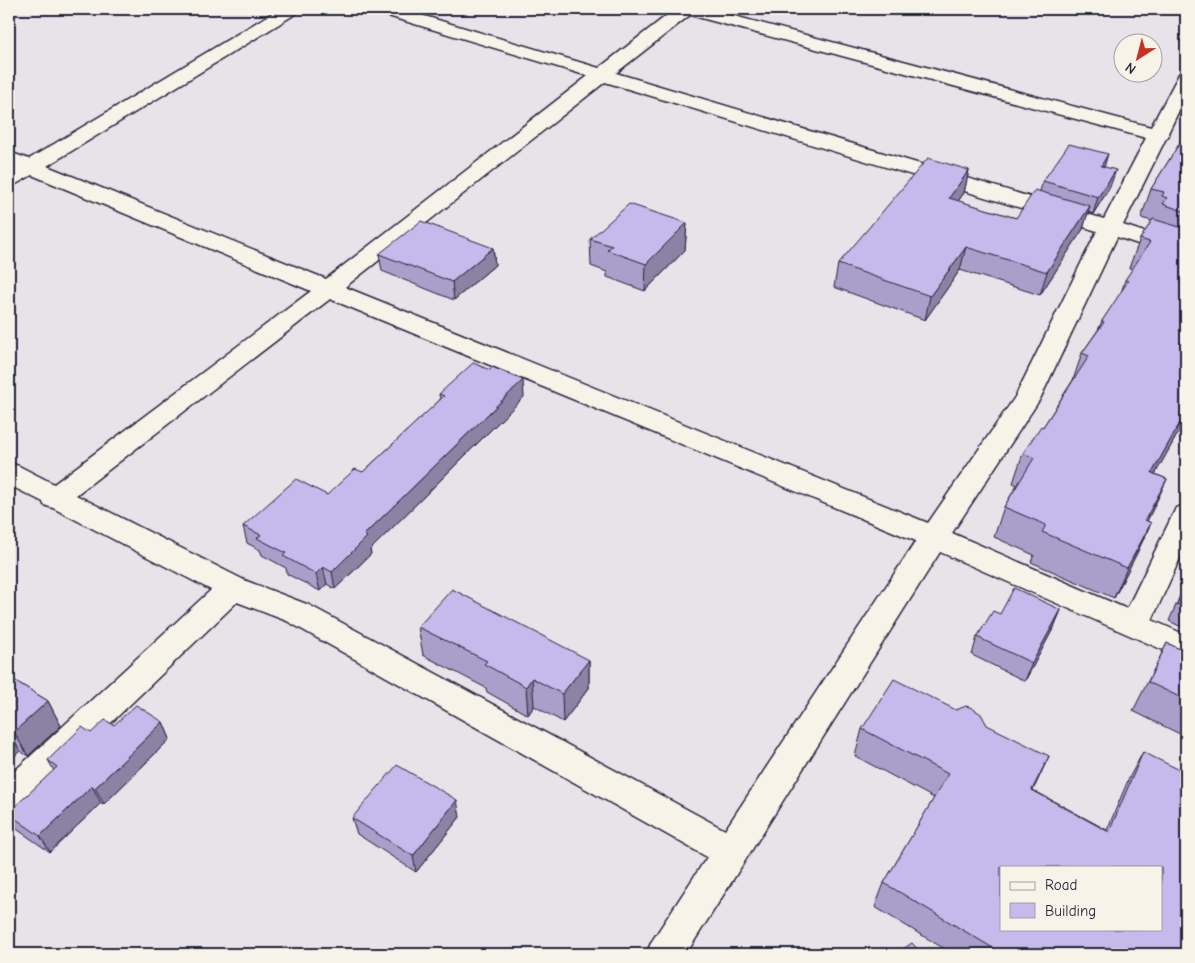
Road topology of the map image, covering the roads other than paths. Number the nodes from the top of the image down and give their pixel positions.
1 (292, 9) edge
2 (384, 9) edge
3 (688, 9) edge
4 (600, 74) junction
5 (1186, 78) edge
6 (1159, 135) junction
7 (9, 158) edge
8 (30, 167) junction
9 (9, 180) edge
10 (1110, 228) junction
11 (1186, 253) edge
12 (328, 288) junction
13 (9, 474) edge
14 (54, 498) junction
15 (1186, 515) edge
16 (934, 537) junction
17 (233, 588) junction
18 (1134, 625) junction
19 (1186, 648) edge
20 (9, 798) edge
21 (731, 852) junction
22 (665, 954) edge

1 - 8 street
2 - 4 street
3 - 4 street
3 - 6 street
4 - 10 street
4 - 12 street
5 - 6 street
6 - 10 street
7 - 8 street
8 - 9 street
8 - 12 street
10 - 11 street
10 - 16 street
12 - 14 street
12 - 16 street
13 - 14 street
14 - 17 street
15 - 18 street
16 - 18 street
16 - 21 street
17 - 20 street
17 - 21 street
18 - 19 street
21 - 22 street

